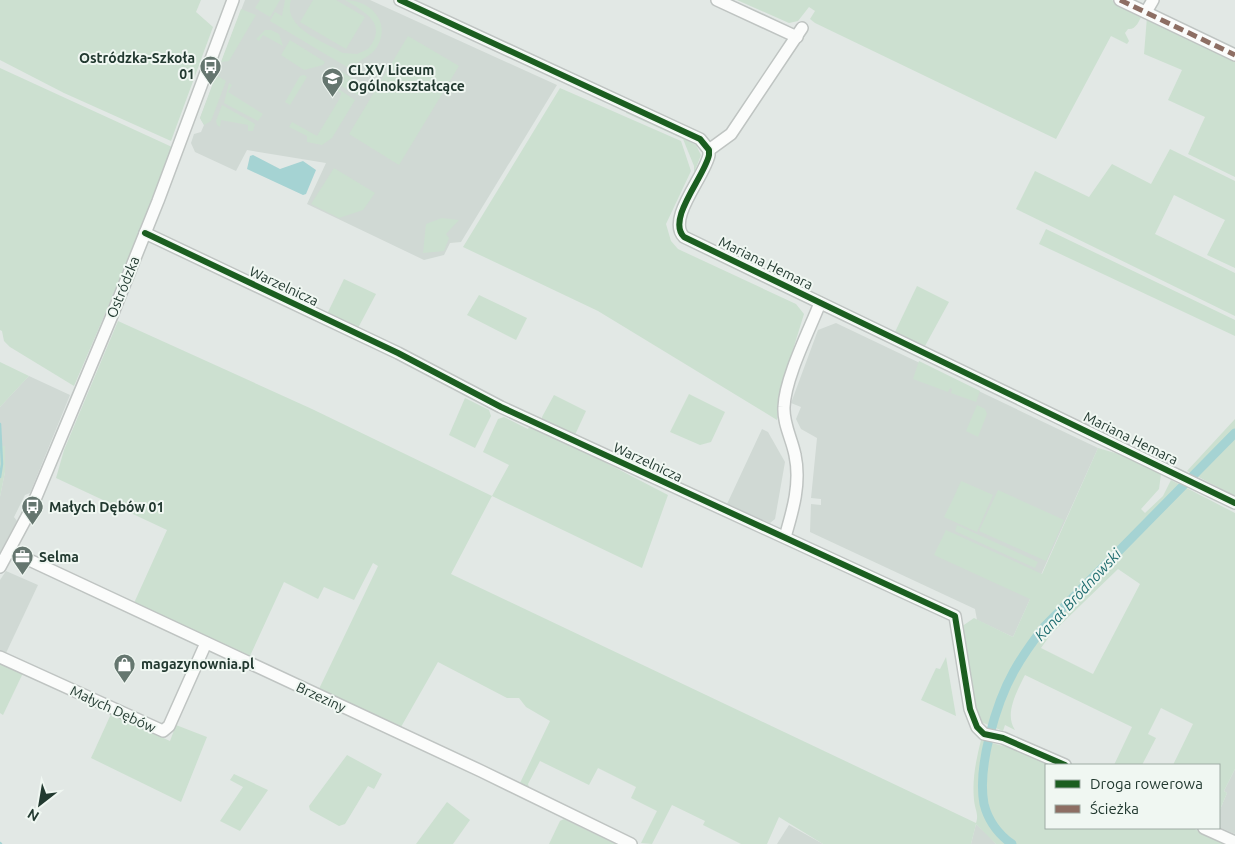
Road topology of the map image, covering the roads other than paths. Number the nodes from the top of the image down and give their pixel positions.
1 (233, 0) edge
2 (400, 0) edge
3 (717, 0) edge
4 (1120, 0) edge
5 (1153, 0) edge
6 (1146, 12) junction
7 (1235, 55) edge
8 (709, 150) junction
9 (145, 233) junction
10 (820, 303) junction
11 (1235, 503) edge
12 (784, 537) junction
13 (10, 551) junction
14 (0, 567) edge
15 (206, 643) junction
16 (0, 657) edge
17 (1063, 764) edge
18 (1206, 829) edge
19 (1235, 842) edge
20 (631, 844) edge

1 - 9 street, Ostródzka
2 - 8 street
3 - 8 street
4 - 6 street
5 - 6 street
6 - 7 street
8 - 10 street, Mariana Hemara
9 - 12 street, Warzelnicza
9 - 13 street, Ostródzka
10 - 11 street, Mariana Hemara
10 - 12 street
12 - 17 street, Warzelnicza
13 - 14 street, Ostródzka
13 - 15 street, Brzeziny
15 - 16 street, Małych Dębów
15 - 20 street, Brzeziny
18 - 19 street

